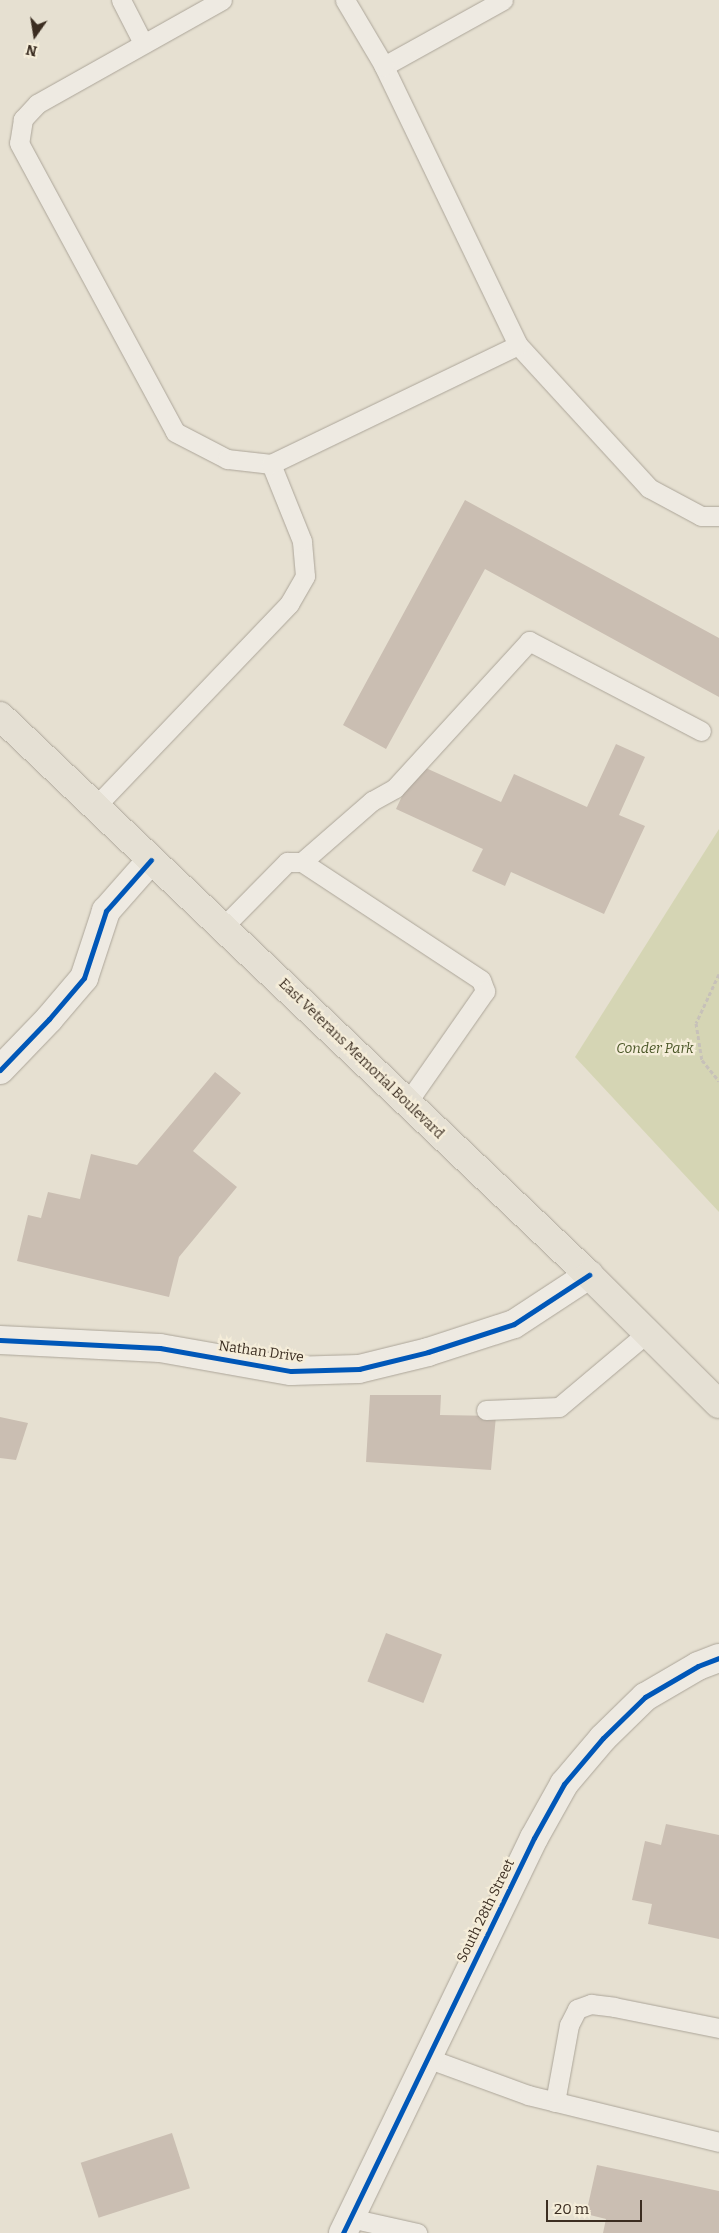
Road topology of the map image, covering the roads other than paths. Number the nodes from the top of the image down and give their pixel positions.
1 (121, 0) edge
2 (222, 0) edge
3 (345, 0) edge
4 (503, 0) edge
5 (143, 43) junction
6 (384, 66) junction
7 (518, 345) junction
8 (271, 464) junction
9 (719, 516) edge
10 (0, 716) edge
11 (701, 731) dead end
12 (95, 807) junction
13 (151, 860) junction
14 (302, 862) junction
15 (222, 928) junction
16 (0, 1070) edge
17 (407, 1103) junction
18 (589, 1275) junction
19 (647, 1333) junction
20 (0, 1340) edge
21 (719, 1404) edge
22 (486, 1410) dead end
23 (719, 1658) edge
24 (719, 2028) edge
25 (427, 2058) junction
26 (555, 2102) junction
27 (719, 2142) edge
28 (347, 2225) edge
29 (417, 2233) edge

1 - 5 lane
2 - 5 lane
3 - 6 lane
4 - 6 lane
5 - 8 lane
6 - 7 lane
7 - 8 lane
7 - 9 lane
8 - 12 lane
10 - 12 main road, East Veterans Memorial Boulevard
11 - 14 lane
12 - 13 main road, East Veterans Memorial Boulevard
13 - 15 main road, East Veterans Memorial Boulevard
13 - 16 street
14 - 15 lane
14 - 17 lane
15 - 17 main road, East Veterans Memorial Boulevard
17 - 18 main road, East Veterans Memorial Boulevard
18 - 19 main road, East Veterans Memorial Boulevard
18 - 20 street, Nathan Drive
19 - 21 main road, East Veterans Memorial Boulevard
19 - 22 lane
23 - 25 street, South 28th Street
24 - 26 lane
25 - 26 lane
25 - 28 street, South 28th Street
26 - 27 lane
28 - 29 lane

